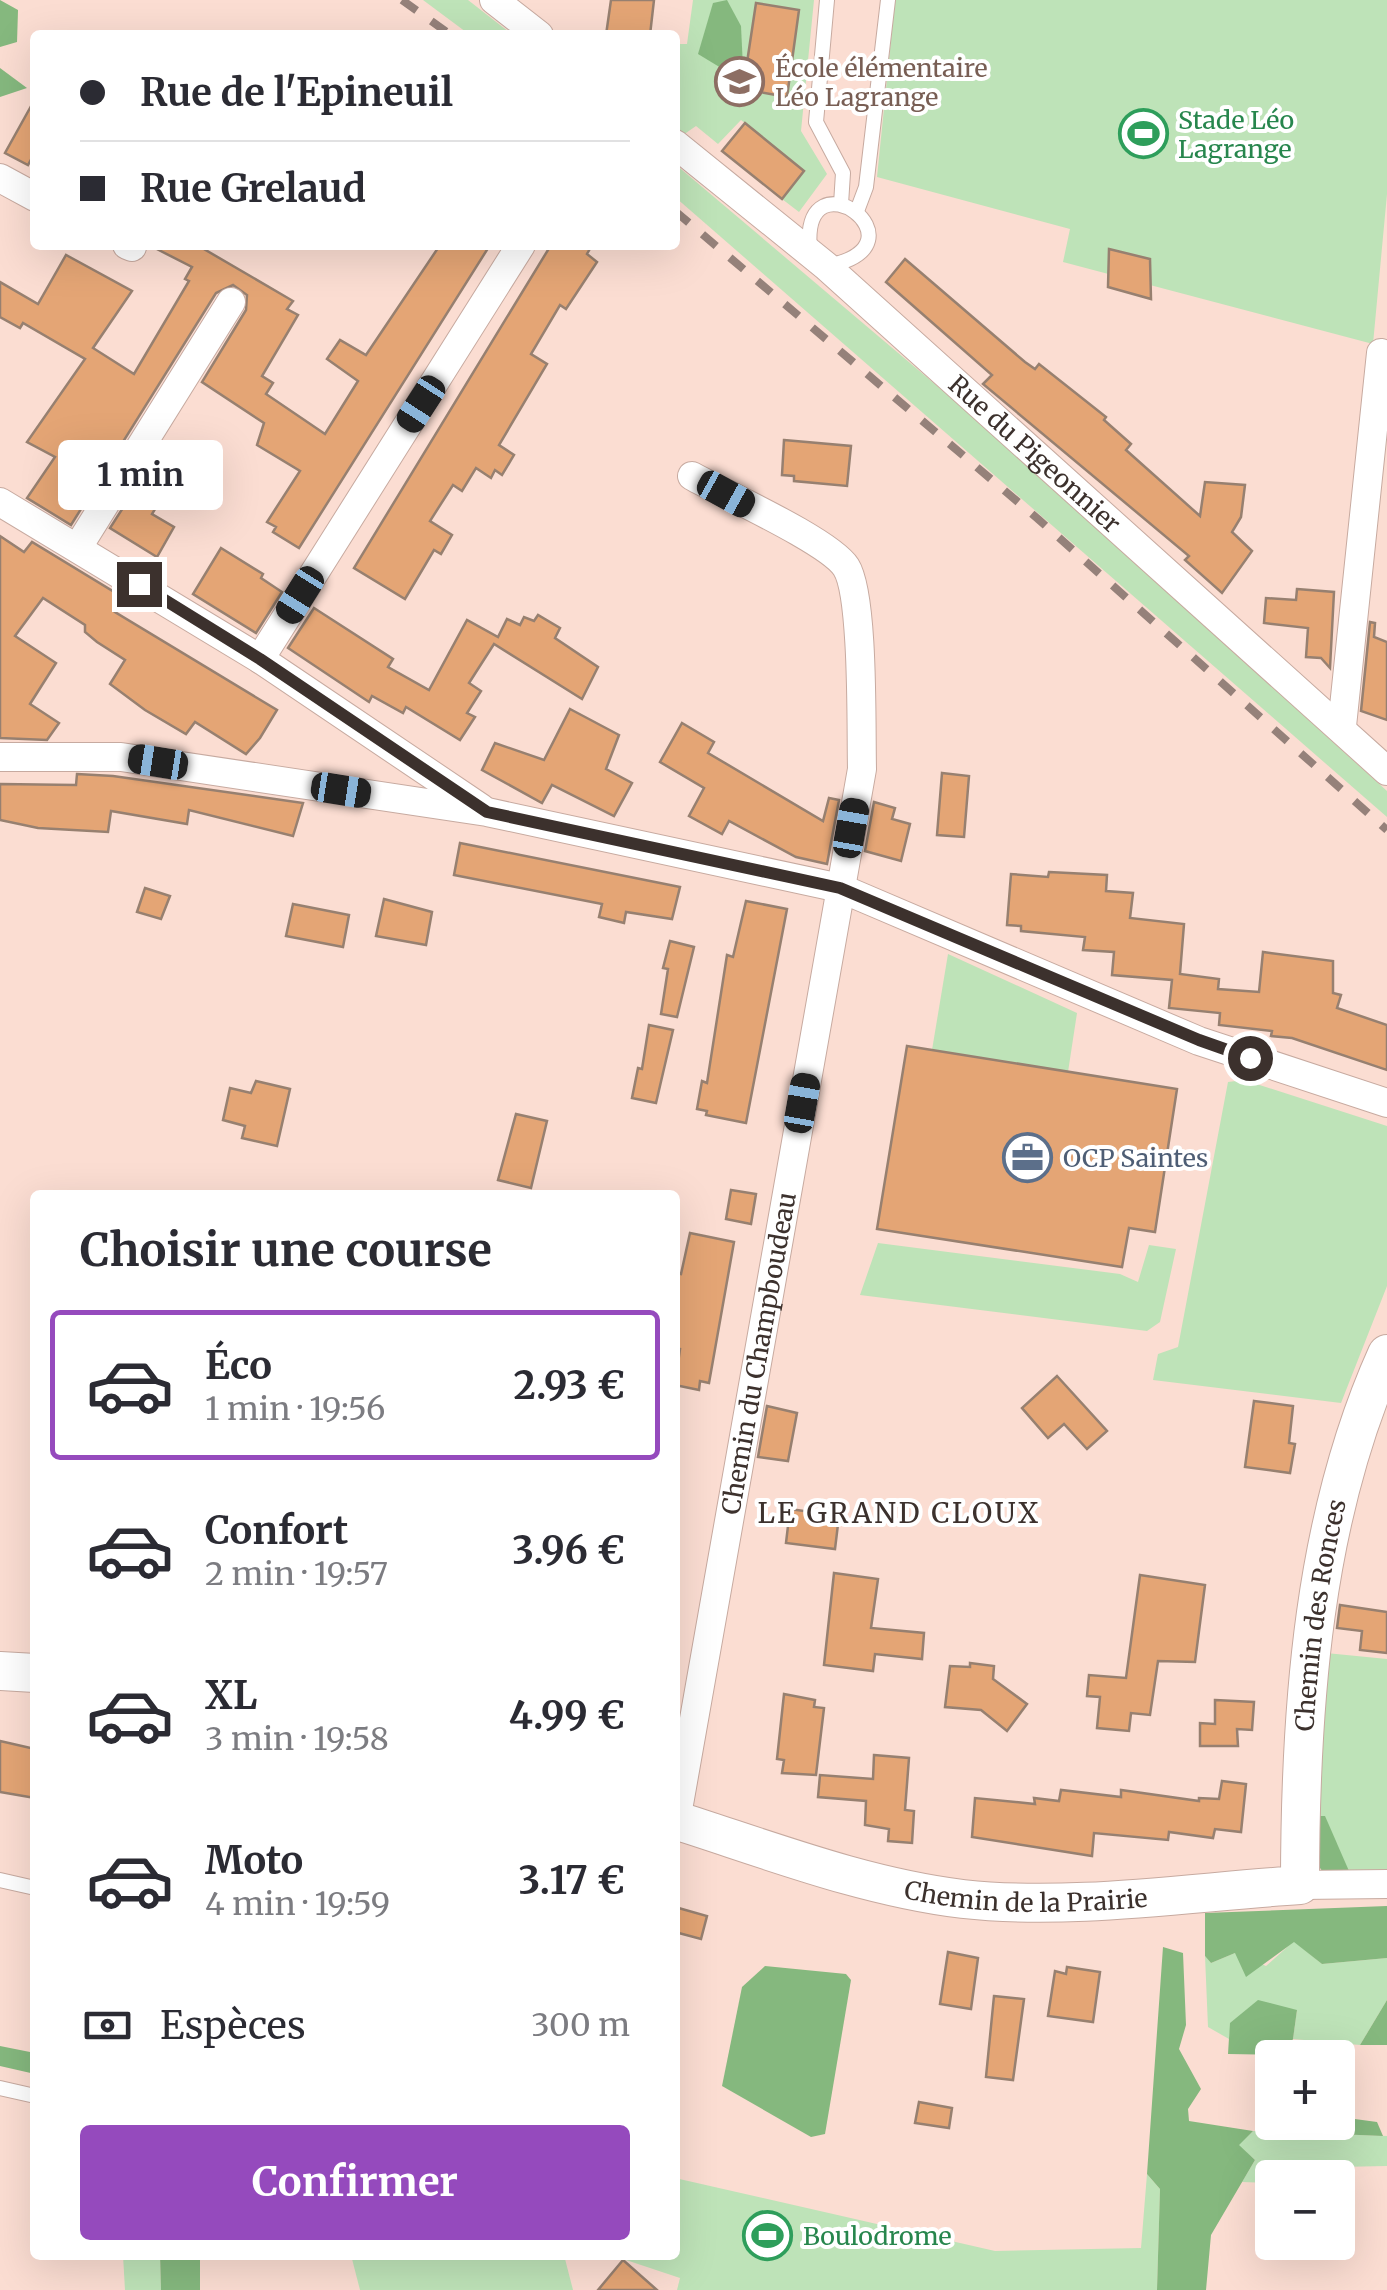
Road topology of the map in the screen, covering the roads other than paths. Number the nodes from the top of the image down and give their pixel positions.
1 (494, 0) edge
2 (827, 0) edge
3 (888, 0) edge
4 (533, 30) edge
5 (680, 148) edge
6 (0, 178) edge
7 (30, 194) edge
8 (841, 204) junction
9 (857, 210) junction
10 (518, 250) edge
11 (818, 260) junction
12 (230, 302) dead end
13 (1380, 353) dead end
14 (692, 476) dead end
15 (0, 502) edge
16 (78, 547) junction
17 (260, 659) junction
18 (1342, 726) junction
19 (0, 757) edge
20 (1387, 770) edge
21 (487, 812) junction
22 (840, 888) junction
23 (1387, 1103) edge
24 (1387, 1354) edge
25 (0, 1672) edge
26 (30, 1673) edge
27 (680, 1798) edge
28 (680, 1822) edge
29 (0, 1880) edge
30 (1387, 1884) edge
31 (1300, 1885) junction
32 (30, 1887) edge
33 (0, 2088) edge
34 (30, 2095) edge

1 - 4 street
2 - 8 lane
3 - 9 lane
5 - 11 street, Rue du Pigeonnier
6 - 7 street
8 - 9 lane
8 - 11 lane
9 - 11 lane
10 - 17 street
11 - 18 street, Rue du Pigeonnier
12 - 16 street
13 - 18 street
14 - 22 street, Chemin du Champboudeau
15 - 16 street
16 - 17 street
17 - 21 street
18 - 20 street, Rue du Pigeonnier
19 - 21 street
21 - 22 street
22 - 23 street
22 - 27 street, Chemin du Champboudeau
24 - 31 street, Chemin des Ronces
25 - 26 street
28 - 31 street, Chemin de la Prairie
29 - 32 lane
30 - 31 street, Chemin de la Prairie
33 - 34 lane

